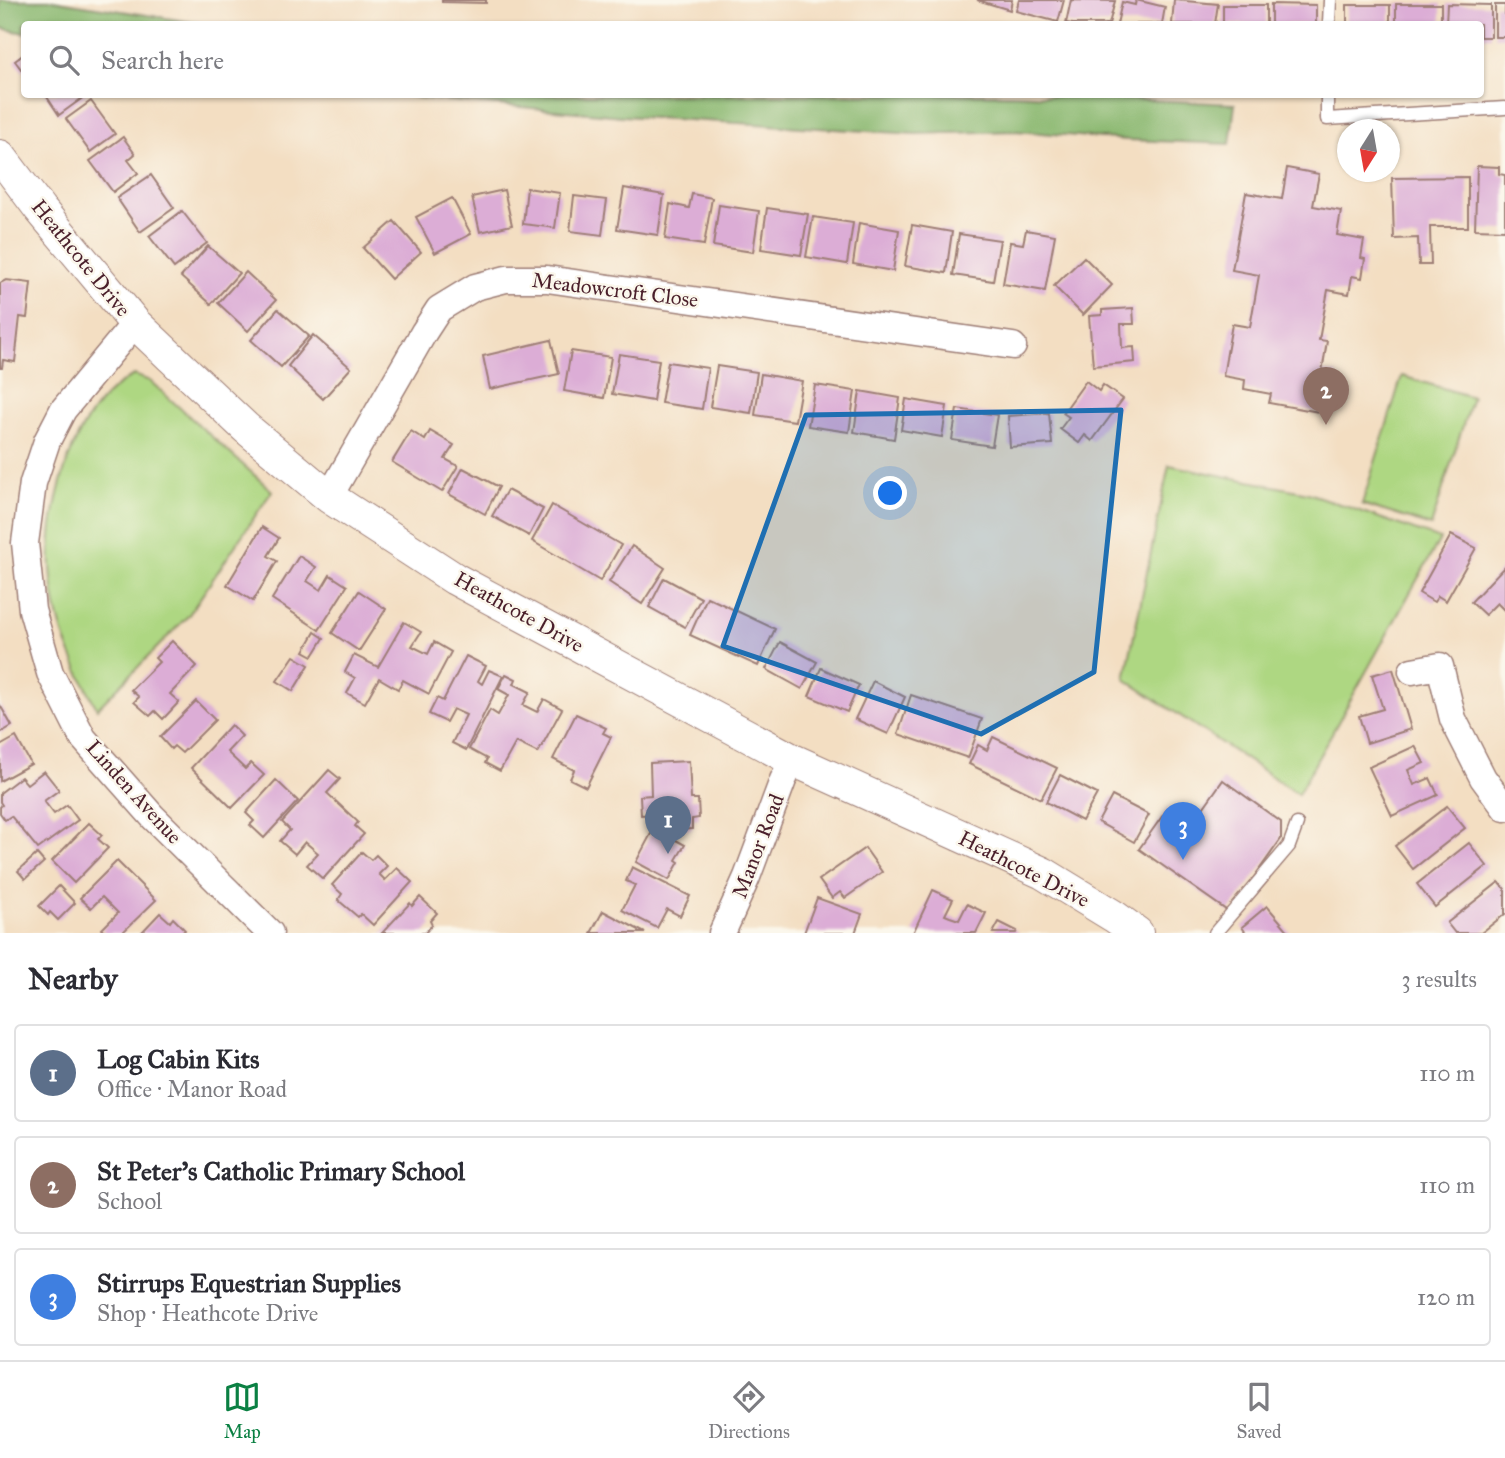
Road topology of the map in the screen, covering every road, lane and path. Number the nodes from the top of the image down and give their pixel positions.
1 (1330, 0) edge
2 (1329, 21) edge
3 (1327, 98) edge
4 (1505, 108) edge
5 (0, 156) edge
6 (135, 323) junction
7 (1013, 346) dead end
8 (329, 497) junction
9 (1412, 671) dead end
10 (793, 760) junction
11 (1505, 808) edge
12 (1297, 824) dead end
13 (270, 933) edge
14 (722, 933) edge
15 (1137, 933) edge
16 (1215, 933) edge

1 - 2 lane
3 - 4 lane
5 - 6 street, Heathcote Drive
6 - 8 street, Heathcote Drive
6 - 13 street, Linden Avenue
7 - 8 street, Meadowcroft Close
8 - 10 street, Heathcote Drive
9 - 11 street
10 - 14 street, Manor Road
10 - 15 street, Heathcote Drive
12 - 16 lane

